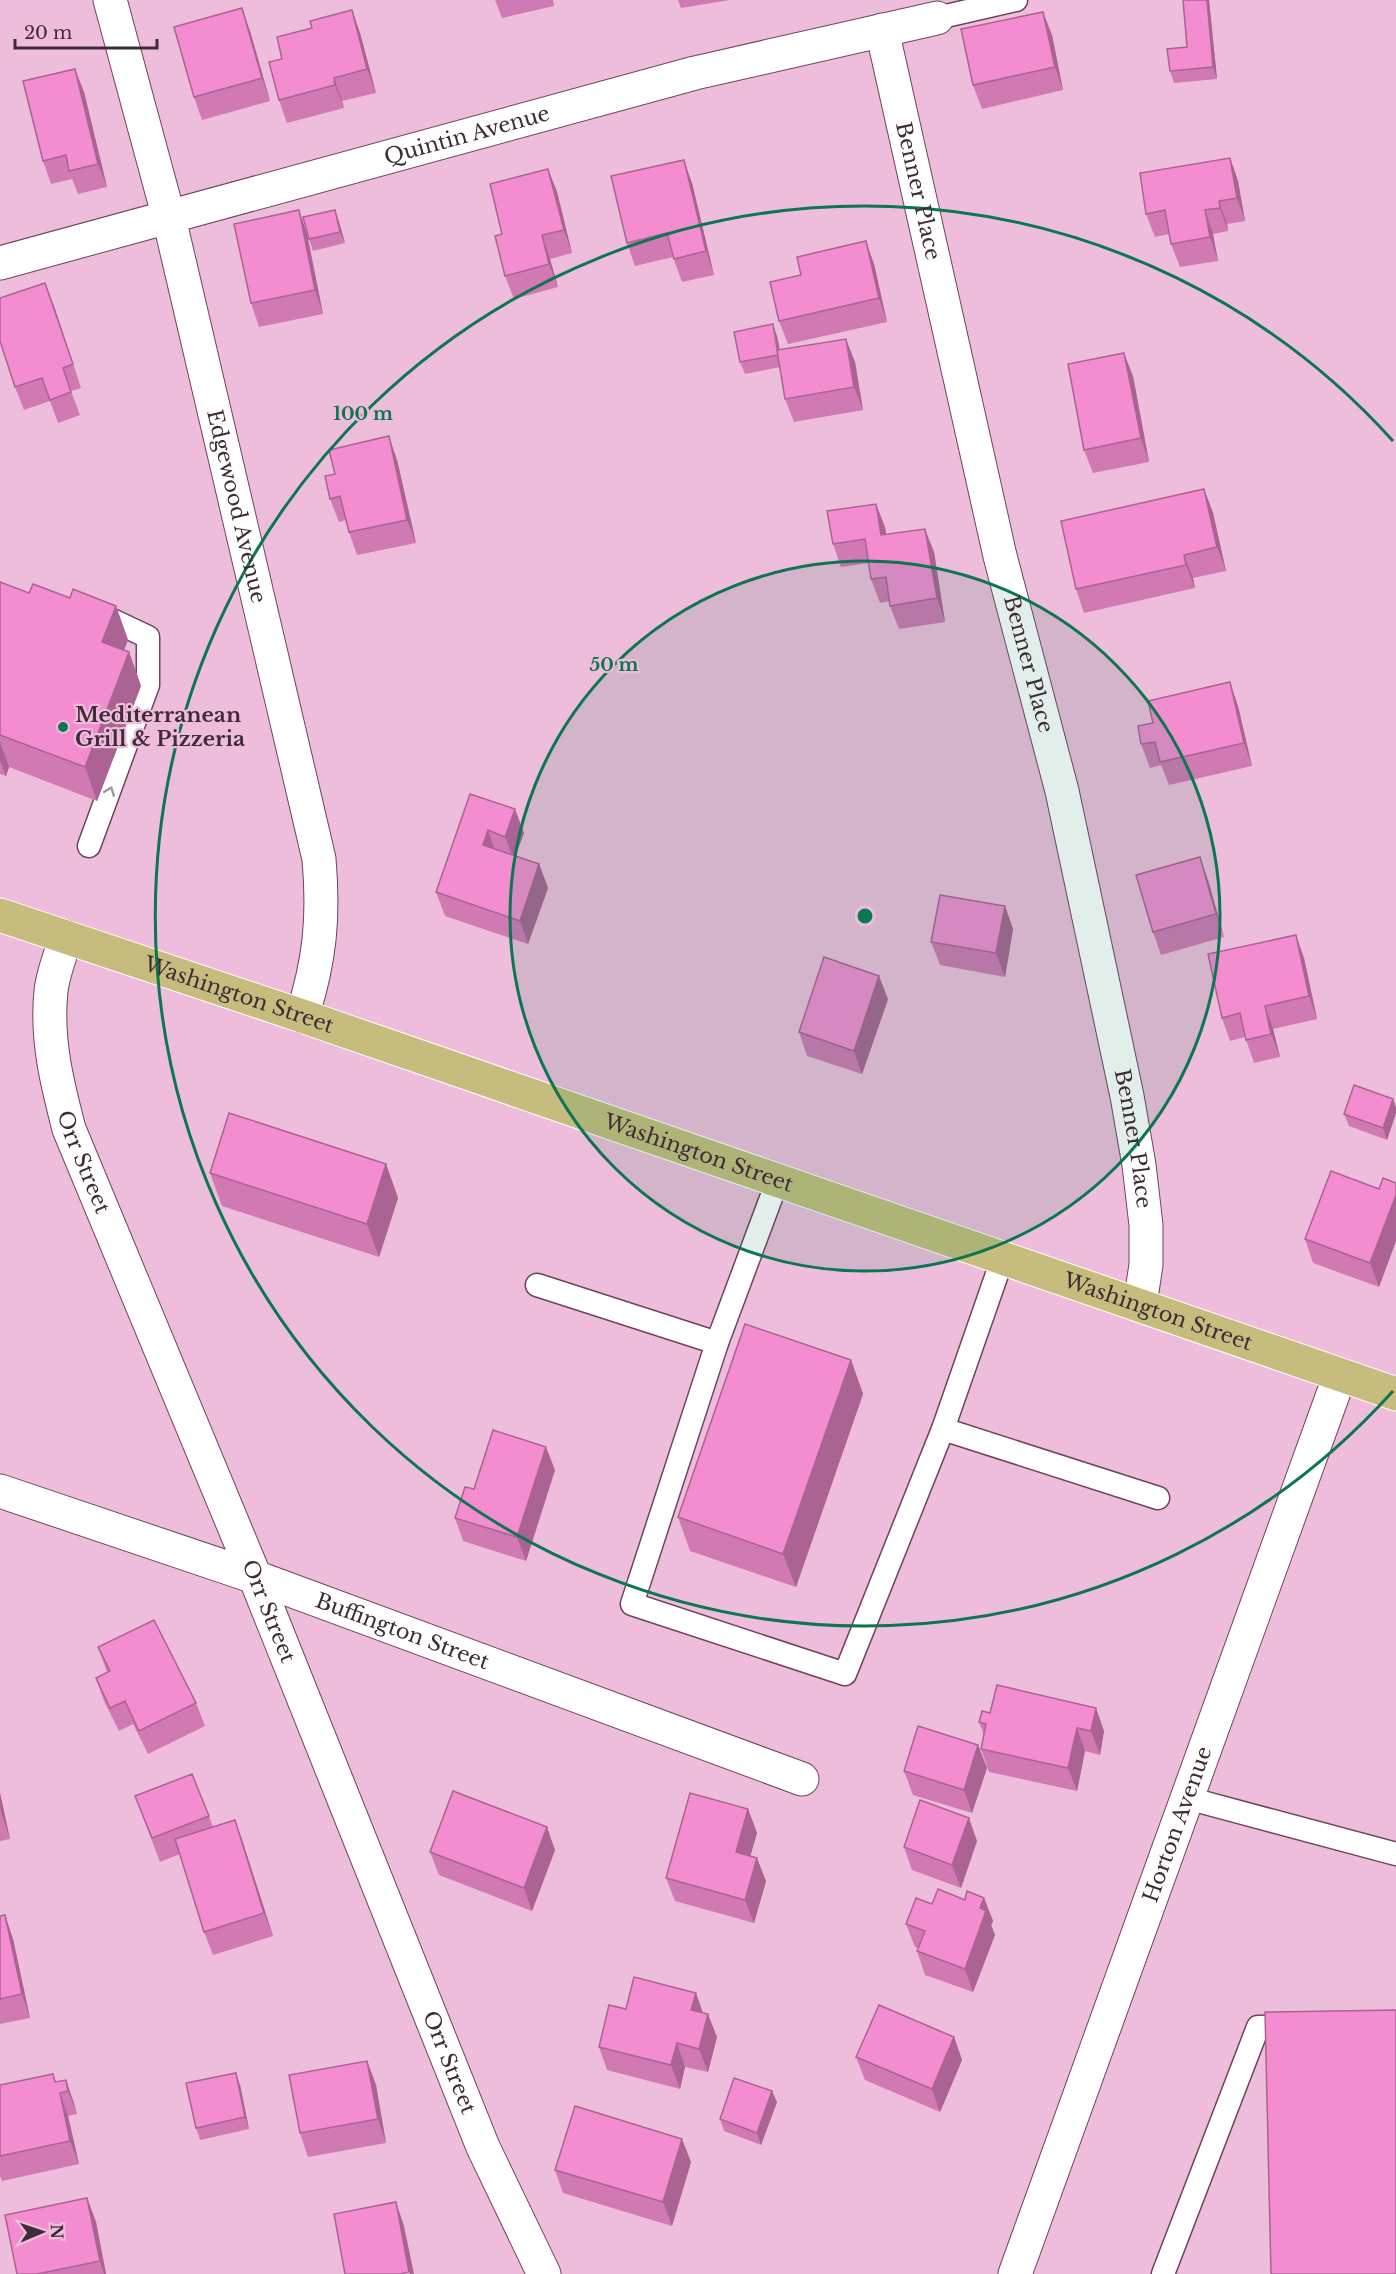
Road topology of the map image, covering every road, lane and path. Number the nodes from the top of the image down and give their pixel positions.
1 (110, 0) edge
2 (1016, 0) edge
3 (937, 18) joint
4 (882, 30) junction
5 (169, 218) junction
6 (0, 263) edge
7 (72, 605) edge
8 (89, 846) dead end
9 (0, 915) edge
10 (66, 937) junction
11 (302, 1016) junction
12 (777, 1182) junction
13 (1004, 1257) junction
14 (537, 1285) dead end
15 (1140, 1304) junction
16 (717, 1343) junction
17 (1340, 1375) junction
18 (1396, 1394) edge
19 (943, 1429) junction
20 (0, 1491) edge
21 (1158, 1498) dead end
22 (255, 1576) junction
23 (801, 1779) dead end
24 (1186, 1798) junction
25 (1396, 1854) edge
26 (1316, 2026) edge
27 (544, 2274) edge
28 (1015, 2274) edge
29 (1163, 2274) edge

1 - 5 street, Edgewood Avenue
2 - 3 lane
3 - 4 street, Quintin Avenue
4 - 5 street, Quintin Avenue
4 - 15 street, Benner Place
5 - 6 street, Quintin Avenue
5 - 11 street, Edgewood Avenue
8 -> 7 lane
9 - 10 main road, Washington Street
10 - 11 main road, Washington Street
10 - 22 street, Orr Street
11 - 12 main road, Washington Street
12 - 13 main road, Washington Street
12 - 16 lane
13 - 15 main road, Washington Street
13 - 19 lane
14 - 16 lane
15 - 17 main road, Washington Street
16 - 19 lane
17 - 18 main road, Washington Street
17 - 24 street, Horton Avenue
19 - 21 lane
20 - 22 street, Buffington Street
22 - 23 street, Buffington Street
22 - 27 street, Orr Street
24 - 25 lane
24 - 28 street, Horton Avenue
26 - 29 lane

